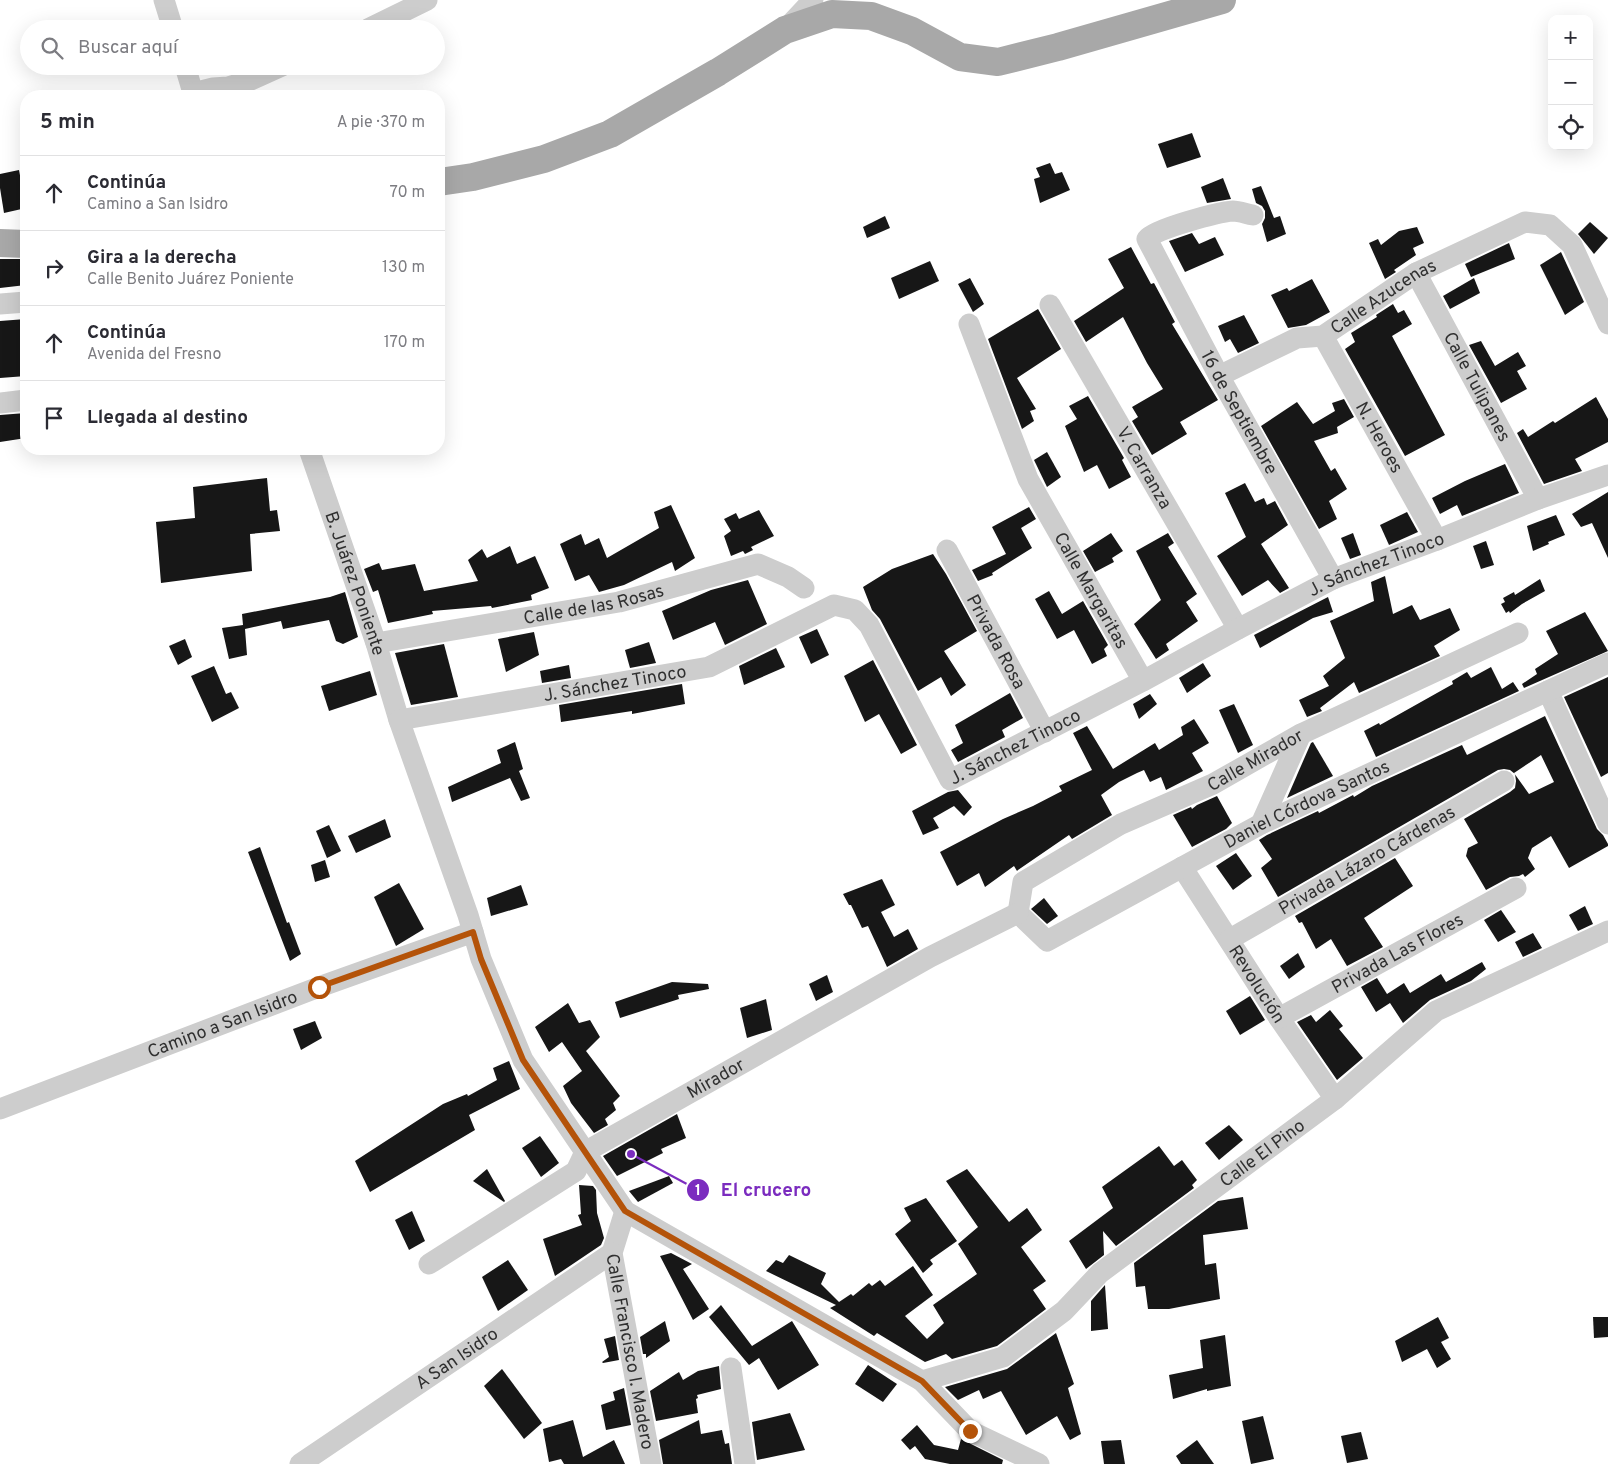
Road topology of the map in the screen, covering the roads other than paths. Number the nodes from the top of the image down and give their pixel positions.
1 (164, 0) edge
2 (427, 0) edge
3 (813, 0) edge
4 (1222, 0) edge
5 (170, 20) edge
6 (386, 20) edge
7 (785, 30) junction
8 (188, 75) edge
9 (262, 75) edge
10 (192, 90) edge
11 (208, 90) edge
12 (445, 181) edge
13 (1253, 215) dead end
14 (0, 244) edge
15 (20, 244) edge
16 (1416, 273) junction
17 (20, 302) edge
18 (0, 304) edge
19 (1050, 305) dead end
20 (969, 324) dead end
21 (1608, 324) edge
22 (1323, 336) junction
23 (1218, 376) junction
24 (20, 401) edge
25 (0, 403) edge
26 (311, 455) edge
27 (1608, 475) edge
28 (1538, 499) junction
29 (1437, 540) junction
30 (947, 550) dead end
31 (1333, 579) junction
32 (804, 588) dead end
33 (1238, 629) junction
34 (1518, 633) dead end
35 (376, 644) junction
36 (1608, 663) edge
37 (1143, 681) junction
38 (1548, 691) junction
39 (399, 720) junction
40 (1045, 732) junction
41 (1301, 734) junction
42 (1504, 781) dead end
43 (1262, 824) junction
44 (1608, 824) edge
45 (1182, 867) junction
46 (1516, 888) dead end
47 (1018, 913) junction
48 (1608, 931) edge
49 (473, 932) junction
50 (1230, 939) junction
51 (1279, 1018) junction
52 (1335, 1099) junction
53 (0, 1109) edge
54 (586, 1152) junction
55 (625, 1211) junction
56 (612, 1253) junction
57 (429, 1264) dead end
58 (730, 1368) dead end
59 (922, 1381) junction
60 (300, 1464) edge
61 (651, 1464) edge
62 (745, 1464) edge
63 (1039, 1464) edge

1 - 5 street
2 - 6 street
3 - 7 street
4 - 7 main road
7 - 12 main road
8 - 10 street
9 - 11 street
13 - 23 street, 16 de Septiembre
14 - 15 main road
16 - 21 street, Calle Azucenas
16 - 22 street, Calle Azucenas
16 - 28 street, Calle Tulipanes
17 - 18 street
19 - 33 street, V. Carranza
20 - 37 street, Calle Margaritas
22 - 23 street, Calle Azucenas
22 - 29 street, N. Heroes
23 - 31 street, 16 de Septiembre
24 - 25 street
26 - 35 street, B. Juárez Poniente
27 - 28 street, J. Sánchez Tinoco
28 - 29 street, J. Sánchez Tinoco
29 - 31 street, J. Sánchez Tinoco
30 - 40 street, Privada Rosa
31 - 33 street, J. Sánchez Tinoco
32 - 35 street, Calle de las Rosas
33 - 37 street, J. Sánchez Tinoco
34 - 41 street, Calle Mirador
35 - 39 street, B. Juárez Poniente
36 - 38 street, Daniel Córdova Santos
37 - 40 street, J. Sánchez Tinoco
38 - 43 street, Daniel Córdova Santos
38 - 44 street
39 - 40 street, J. Sánchez Tinoco
39 - 49 street, B. Juárez Poniente
41 - 43 street
41 - 47 street, Calle Mirador
42 - 50 street, Privada Lázaro Cárdenas
43 - 45 street, Daniel Córdova Santos
45 - 47 street, Daniel Córdova Santos
45 - 50 street, Revolución
46 - 51 street, Privada Las Flores
47 - 54 street, Mirador
48 - 52 street, Calle El Pino
49 - 53 street, Camino a San Isidro
49 - 54 street, B. Juárez Poniente
50 - 51 street, Revolución
51 - 52 street, Revolución
52 - 59 street, Calle El Pino
54 - 55 street, B. Juárez Poniente
54 - 57 street, Mirador
55 - 56 street, Calle Francisco I. Madero
55 - 59 street
56 - 60 street, A San Isidro
56 - 61 street, Calle Francisco I. Madero
58 - 62 street
59 - 63 street

